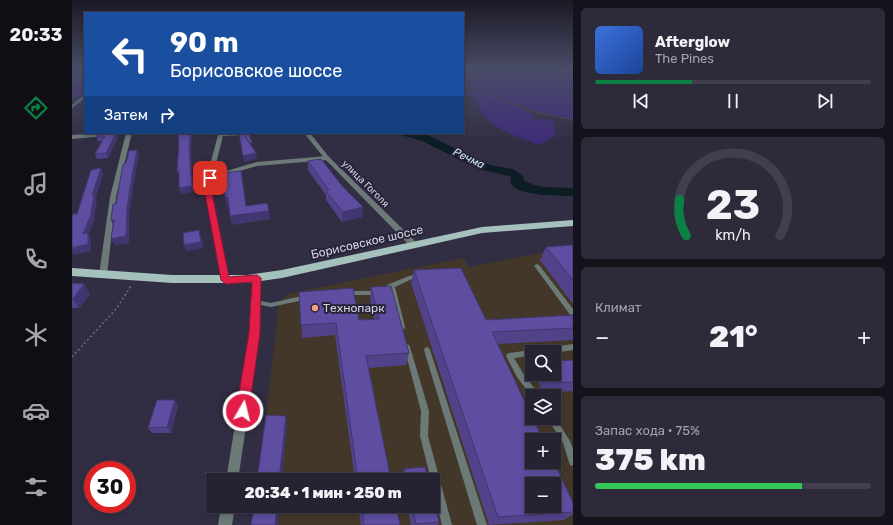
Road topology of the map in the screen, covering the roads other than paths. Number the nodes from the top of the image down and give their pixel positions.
1 (84, 97) edge
2 (72, 107) edge
3 (106, 134) edge
4 (129, 134) edge
5 (220, 134) edge
6 (308, 134) edge
7 (72, 137) edge
8 (327, 158) junction
9 (210, 178) junction
10 (573, 223) edge
11 (414, 244) junction
12 (537, 266) dead end
13 (72, 272) edge
14 (103, 275) junction
15 (424, 275) edge
16 (257, 278) junction
17 (226, 280) junction
18 (392, 286) junction
19 (341, 293) edge
20 (310, 296) edge
21 (256, 302) junction
22 (573, 314) edge
23 (573, 347) edge
24 (561, 349) edge
25 (427, 350) dead end
26 (525, 354) edge
27 (531, 389) edge
28 (556, 425) edge
29 (573, 462) edge
30 (233, 473) edge
31 (227, 513) edge
32 (225, 525) edge
33 (447, 525) edge
34 (482, 525) edge

1 - 2 street
3 - 7 street
4 - 14 street
5 - 9 street
6 - 8 street, улица Гоголя
8 - 9 street
8 - 11 street, улица Гоголя
9 - 17 street
10 - 11 main road, Борисовское шоссе
11 - 16 main road, Борисовское шоссе
12 - 22 lane
13 - 14 main road, Борисовское шоссе
14 - 17 main road, Борисовское шоссе
15 - 18 lane
16 - 17 main road, Борисовское шоссе
16 - 21 street
18 - 19 lane
18 - 33 lane
20 - 21 lane
21 - 30 street
23 - 24 lane
25 - 34 lane
26 - 27 lane
28 - 29 lane
31 - 32 street

